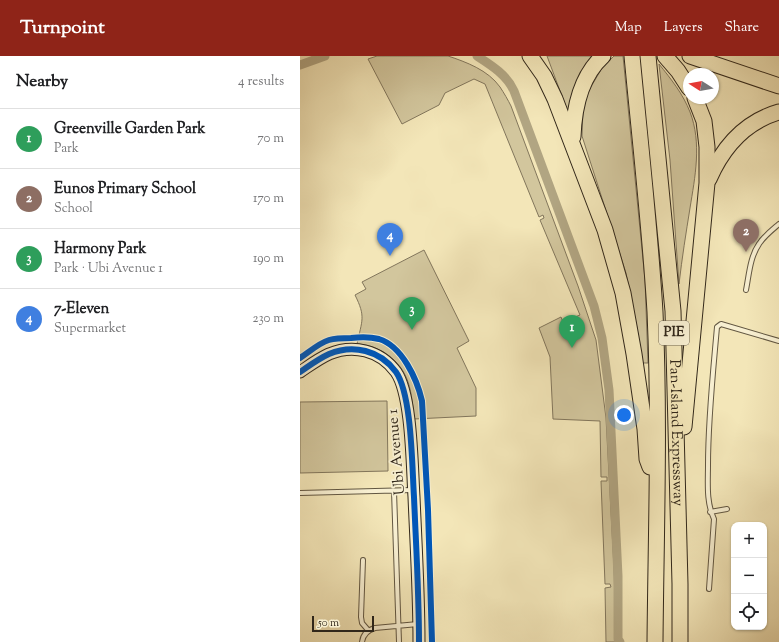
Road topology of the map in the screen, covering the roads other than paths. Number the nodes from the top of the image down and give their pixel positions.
1 (530, 56) edge
2 (603, 56) edge
3 (632, 56) edge
4 (648, 56) edge
5 (665, 56) edge
6 (690, 56) edge
7 (683, 79) edge
8 (779, 86) edge
9 (697, 104) edge
10 (779, 112) edge
11 (573, 144) junction
12 (707, 183) junction
13 (779, 224) edge
14 (746, 290) dead end
15 (779, 341) edge
16 (300, 372) edge
17 (678, 488) junction
18 (413, 490) junction
19 (394, 491) junction
20 (656, 492) junction
21 (300, 493) edge
22 (727, 509) dead end
23 (710, 512) junction
24 (363, 560) dead end
25 (709, 589) dead end
26 (419, 624) junction
27 (399, 625) junction
28 (368, 630) junction
29 (362, 642) edge
30 (400, 642) edge
31 (419, 642) edge
32 (655, 642) edge
33 (680, 642) edge

1 - 11 highway
2 - 11 highway
3 - 20 highway, Pan-Island Expressway / PIE
4 - 17 highway, Pan-Island Expressway / PIE
5 - 7 highway
6 - 8 highway
9 - 12 highway
10 - 12 highway
11 - 20 highway
12 - 17 highway
13 - 14 lane
15 - 23 lane
16 - 18 street, Ubi Avenue 1
17 - 33 highway, Pan-Island Expressway / PIE
18 - 19 lane
18 - 26 street, Ubi Avenue 1
19 - 21 lane
19 - 27 lane
20 - 32 highway, Pan-Island Expressway / PIE
22 - 23 lane
23 - 25 lane
24 - 28 lane
26 - 27 lane
26 - 31 street, Ubi Avenue 1
27 - 28 lane
27 - 30 lane
28 - 29 lane

